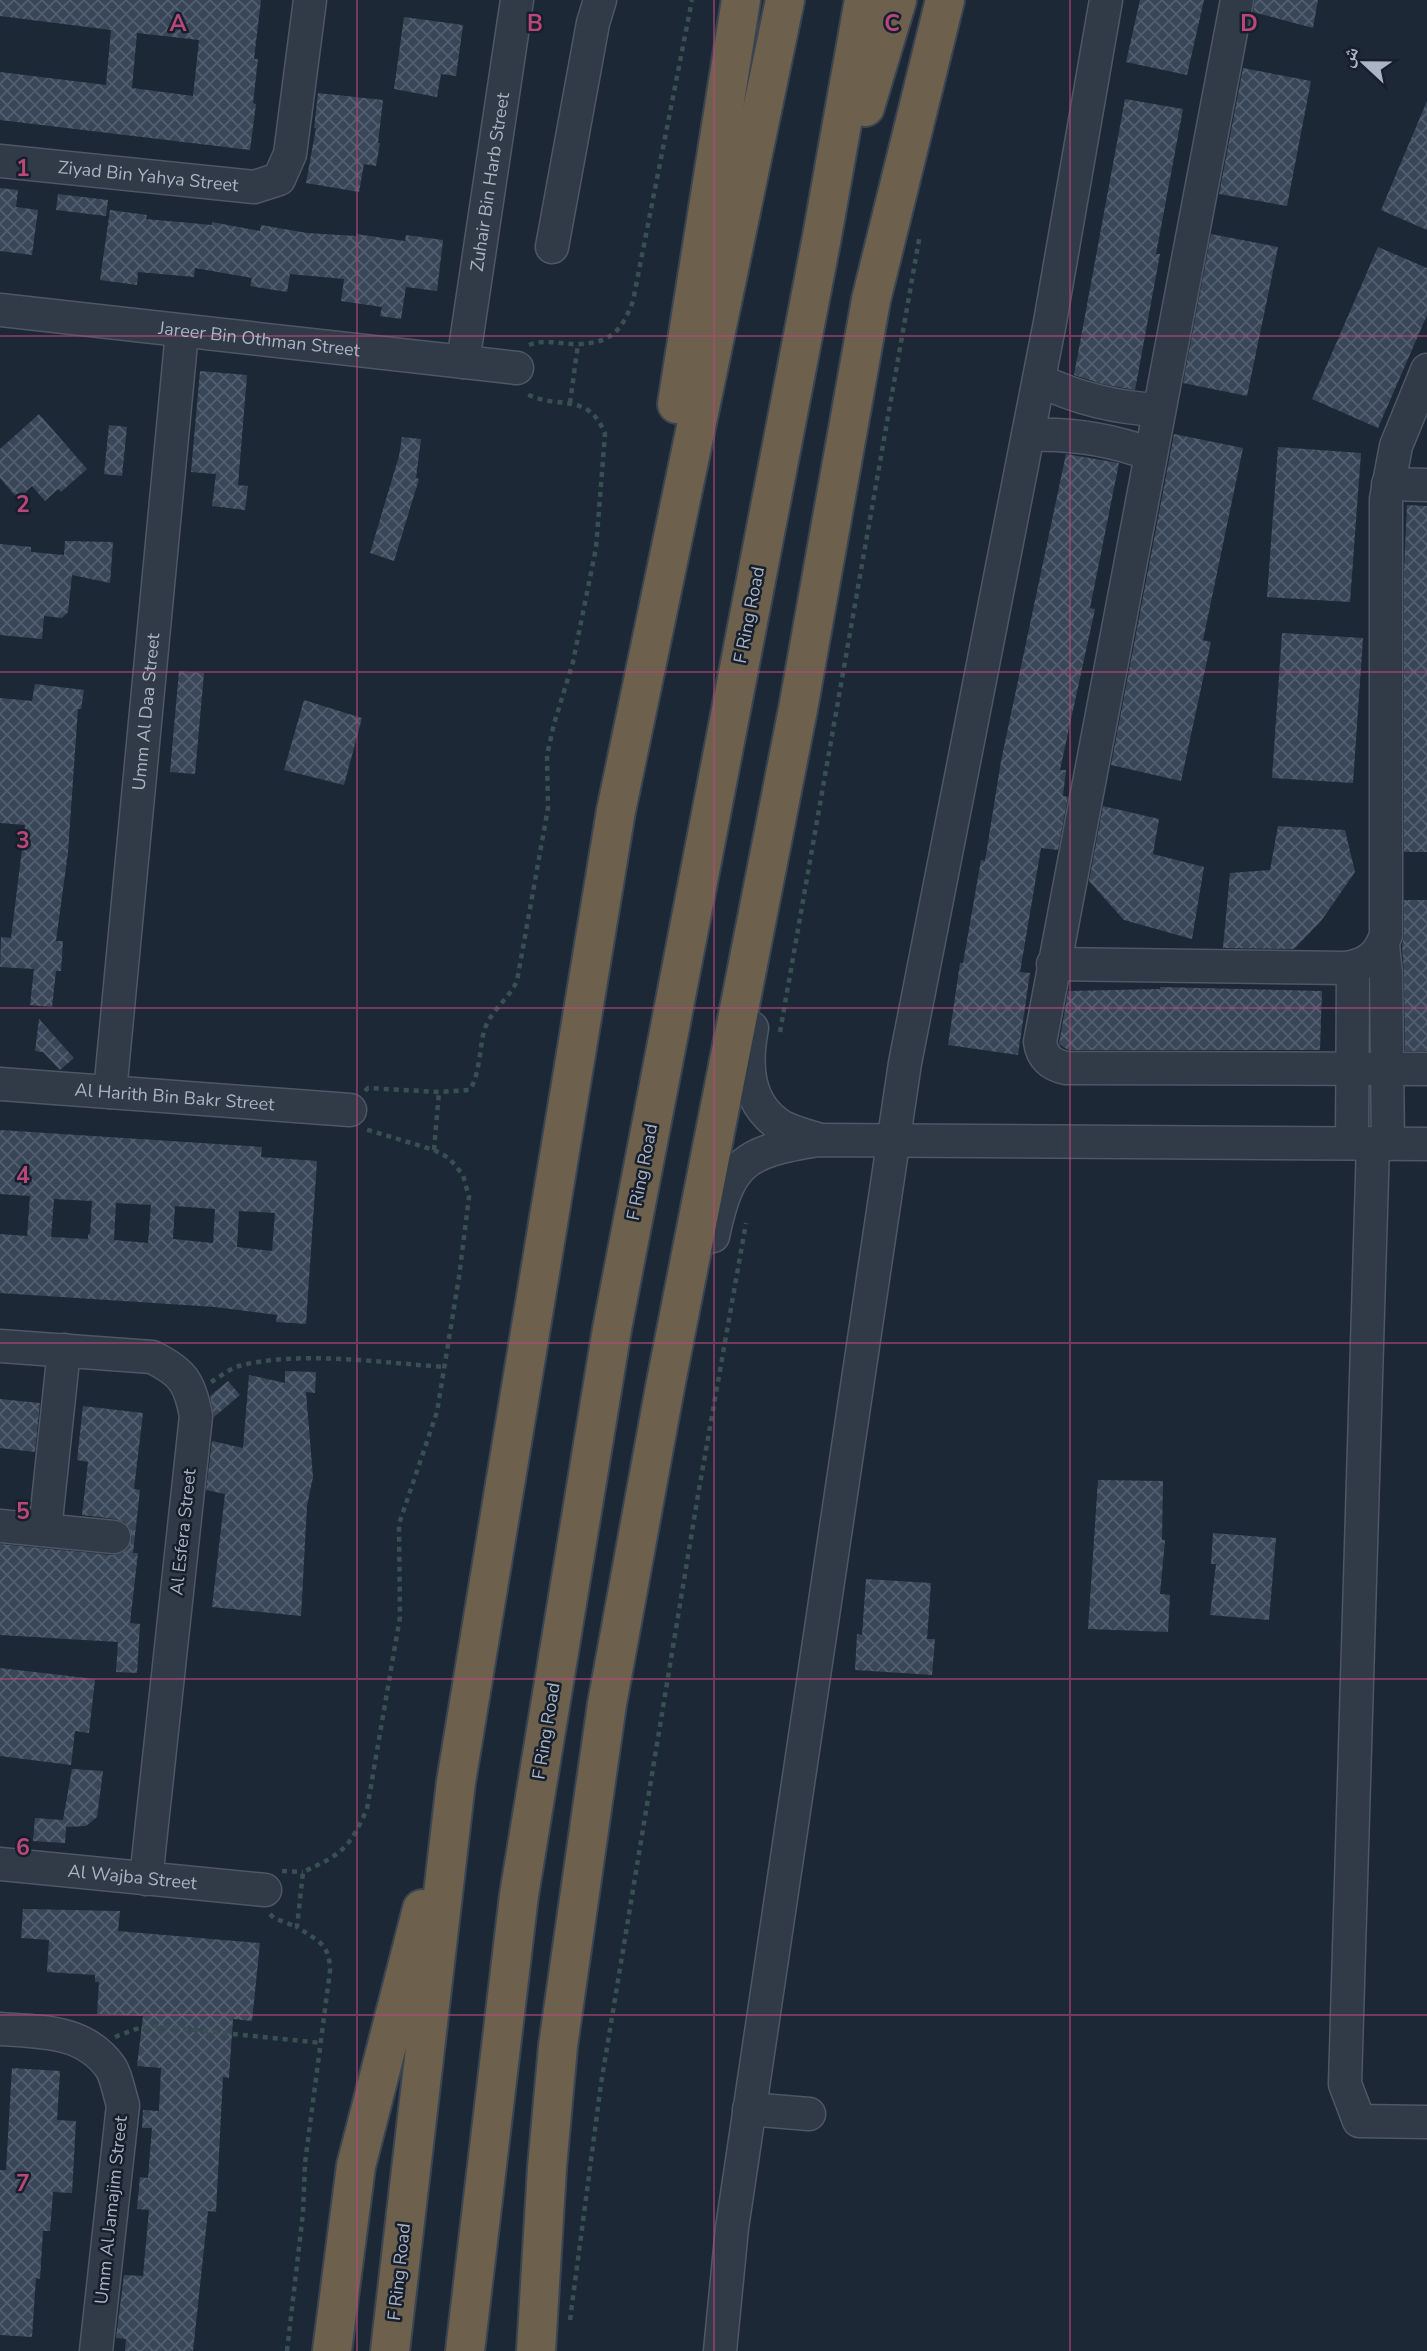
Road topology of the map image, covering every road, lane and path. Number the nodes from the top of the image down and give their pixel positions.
1 (310, 0) edge
2 (517, 0) edge
3 (600, 0) edge
4 (692, 0) edge
5 (741, 0) edge
6 (785, 0) edge
7 (864, 0) edge
8 (897, 0) edge
9 (945, 0) edge
10 (1106, 0) edge
11 (1237, 0) edge
12 (0, 161) edge
13 (821, 242) junction
14 (552, 247) dead end
15 (0, 310) edge
16 (182, 332) junction
17 (578, 344) junction
18 (463, 362) junction
19 (517, 368) junction
20 (1427, 370) edge
21 (1038, 380) junction
22 (570, 403) junction
23 (1159, 410) junction
24 (1028, 435) junction
25 (1150, 454) junction
26 (1388, 484) junction
27 (1427, 485) edge
28 (778, 803) junction
29 (616, 811) junction
30 (1382, 945) junction
31 (1054, 964) junction
32 (1353, 967) junction
33 (1352, 1068) junction
34 (1386, 1069) junction
35 (1427, 1069) edge
36 (0, 1084) edge
37 (110, 1092) junction
38 (439, 1092) junction
39 (350, 1110) junction
40 (818, 1140) junction
41 (892, 1140) junction
42 (1371, 1143) junction
43 (1427, 1144) edge
44 (434, 1150) junction
45 (0, 1346) edge
46 (64, 1350) junction
47 (445, 1367) junction
48 (666, 1382) junction
49 (192, 1392) junction
50 (0, 1526) edge
51 (45, 1530) junction
52 (114, 1537) dead end
53 (456, 1782) junction
54 (0, 1864) edge
55 (146, 1879) junction
56 (265, 1889) dead end
57 (0, 2029) edge
58 (321, 2043) junction
59 (91, 2046) junction
60 (750, 2109) junction
61 (809, 2114) dead end
62 (1427, 2122) edge
63 (488, 2154) junction
64 (96, 2351) edge
65 (287, 2351) edge
66 (332, 2351) edge
67 (390, 2351) edge
68 (465, 2351) edge
69 (486, 2351) edge
70 (536, 2351) edge
71 (720, 2351) edge

1 - 12 street, Ziyad Bin Yahya Street
2 - 18 street, Zuhair Bin Harb Street
3 - 14 street
4 - 17 path
5 - 29 highway
6 - 29 highway, F Ring Road
7 - 13 highway, F Ring Road
8 - 13 highway
9 - 28 highway
10 - 21 street
11 - 23 street
13 - 63 highway, F Ring Road
15 - 16 street, Jareer Bin Othman Street
16 - 18 street, Jareer Bin Othman Street
16 - 37 street, Umm Al Daa Street
17 - 19 path
17 - 22 path
18 - 19 street, Jareer Bin Othman Street
19 - 22 path
20 - 26 street
21 - 23 street
21 - 24 street
22 - 38 path
23 - 25 street
24 - 25 street
24 - 41 street
25 - 31 street
26 - 27 street
26 - 30 street
28 - 40 street
28 - 48 highway
29 - 53 highway, F Ring Road
30 - 32 street
30 - 34 street
31 - 32 street
31 - 33 street
32 - 33 street
33 - 34 street
33 - 42 street
34 - 35 street
34 - 42 street
36 - 37 street, Al Harith Bin Bakr Street
37 - 39 street, Al Harith Bin Bakr Street
38 - 39 path
38 - 44 path
39 - 44 path
40 - 41 street
40 - 48 street
41 - 42 street
41 - 60 street
42 - 43 street
42 - 62 street
44 - 47 path
45 - 46 street
46 - 49 street
46 - 51 street
47 - 49 path
47 - 58 path
48 - 70 highway
49 - 55 street, Al Esfera Street
50 - 51 street
51 - 52 street
53 - 66 highway
53 - 67 highway, F Ring Road
54 - 55 street, Al Wajba Street
55 - 56 street, Al Wajba Street
57 - 59 street, Umm Al Jamajim Street
58 - 59 path
58 - 65 path
59 - 64 street, Umm Al Jamajim Street
60 - 61 street
60 - 71 street
63 - 68 highway, F Ring Road
63 - 69 highway

